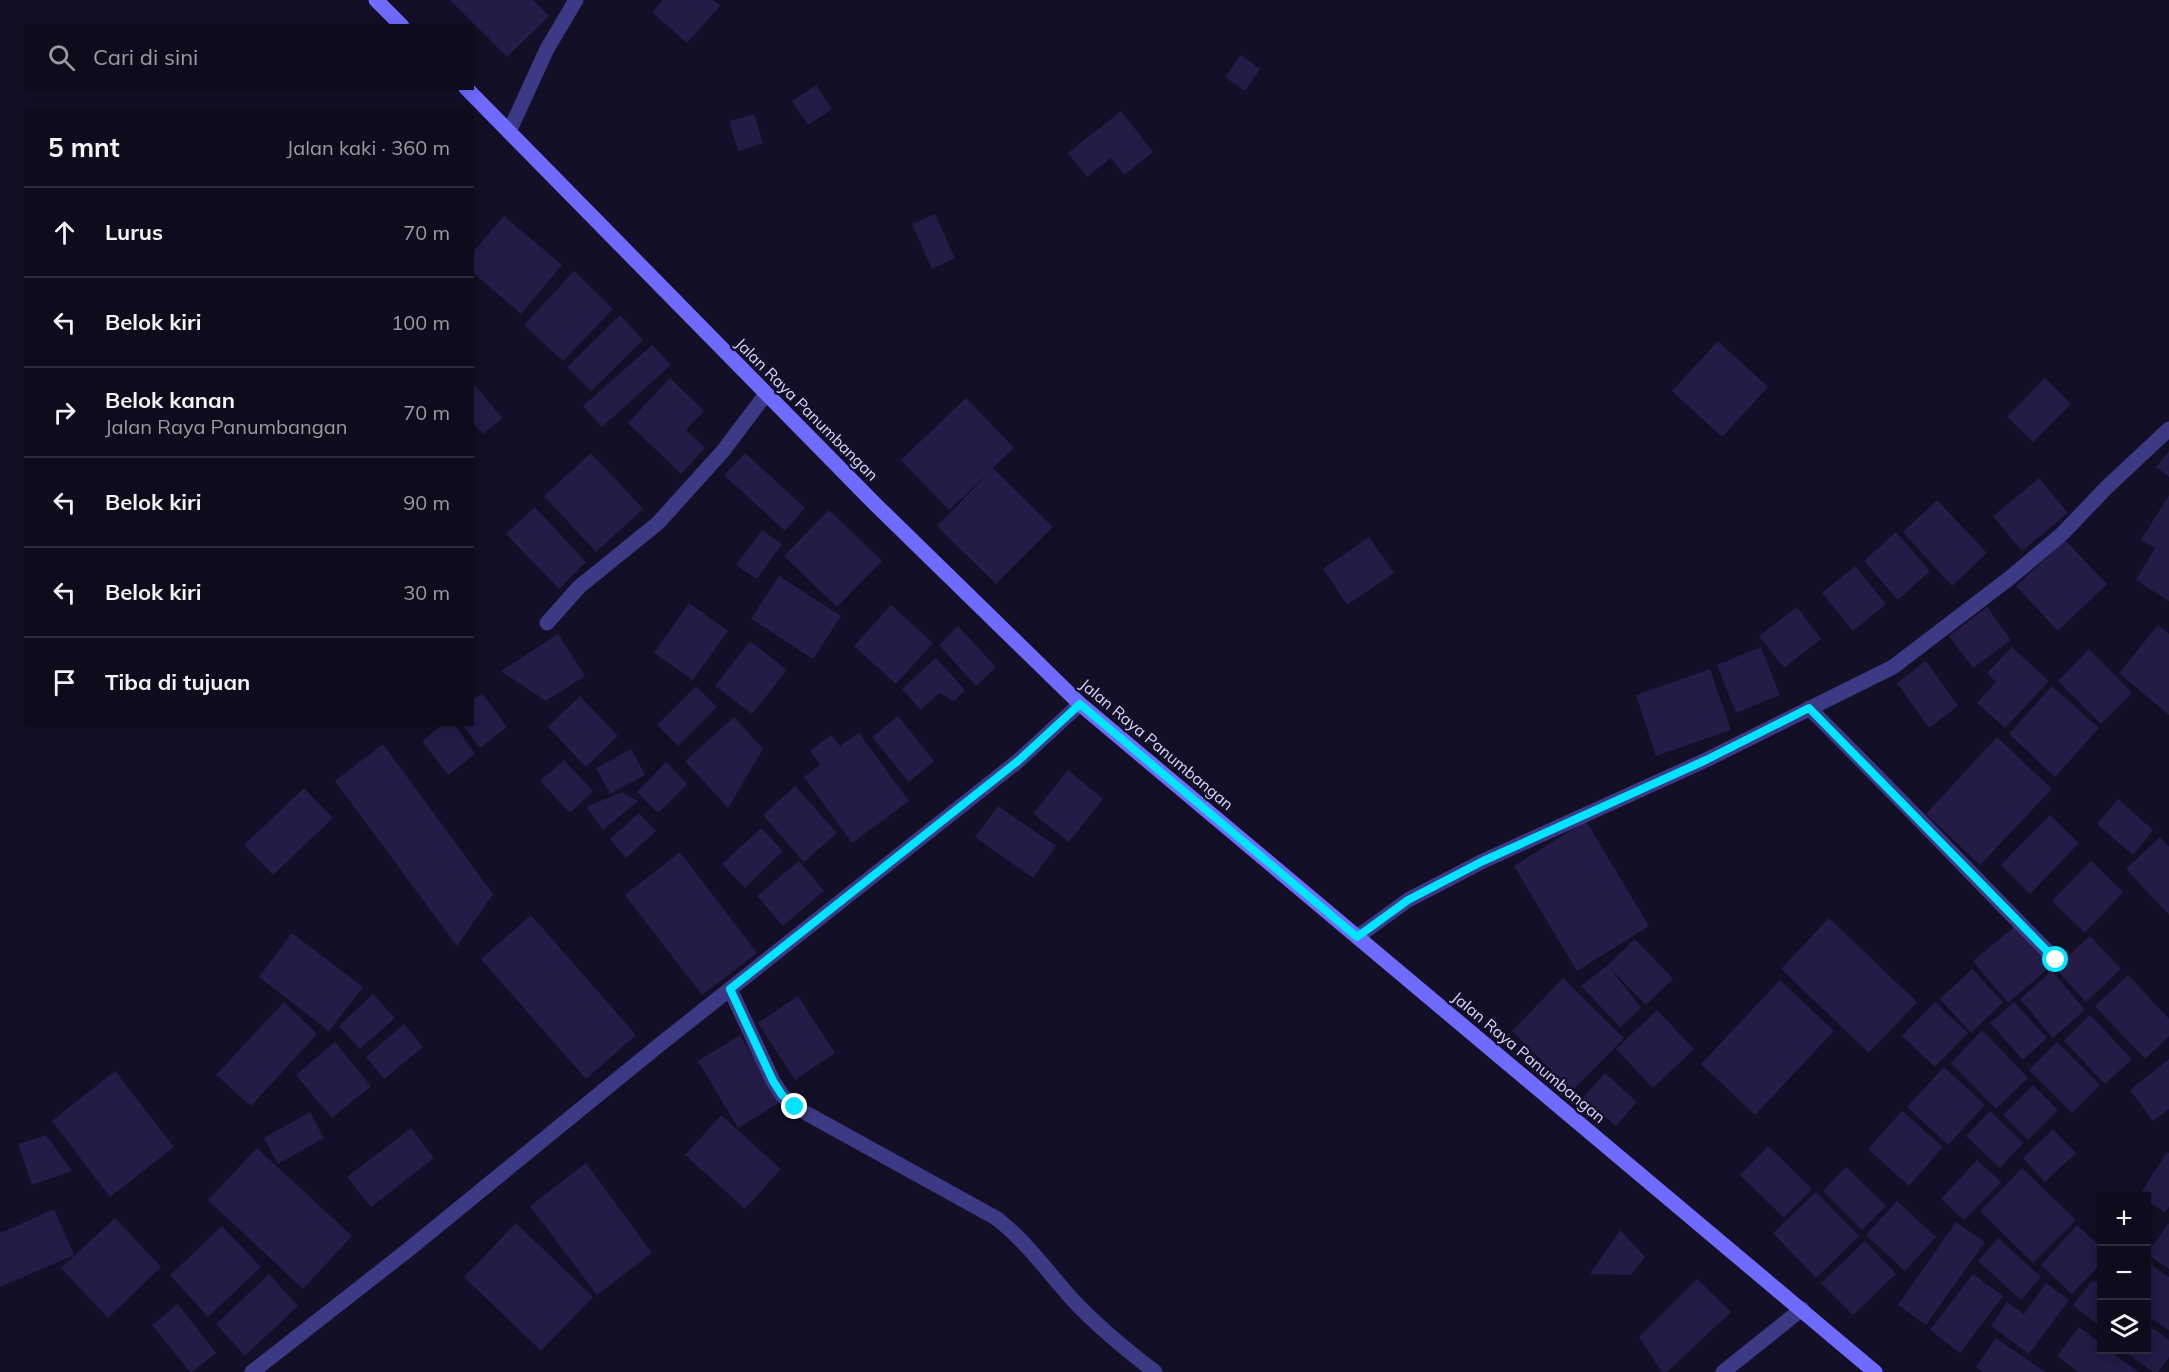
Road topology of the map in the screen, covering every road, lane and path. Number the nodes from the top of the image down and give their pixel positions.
1 (376, 0) edge
2 (576, 0) edge
3 (400, 24) edge
4 (468, 90) edge
5 (509, 132) junction
6 (766, 394) junction
7 (2169, 429) edge
8 (547, 623) dead end
9 (1080, 704) junction
10 (1809, 708) junction
11 (1357, 937) junction
12 (2056, 960) dead end
13 (730, 989) junction
14 (1802, 1310) junction
15 (252, 1372) edge
16 (1155, 1372) edge
17 (1723, 1372) edge
18 (1875, 1372) edge

1 - 3 main road
2 - 5 street
4 - 5 main road, Jalan Raya Panumbangan
5 - 6 main road, Jalan Raya Panumbangan
6 - 8 street
6 - 9 main road, Jalan Raya Panumbangan
7 - 10 street
9 - 11 main road, Jalan Raya Panumbangan
9 - 13 street
10 - 11 street
10 - 12 street
11 - 14 main road, Jalan Raya Panumbangan
13 - 15 street
13 - 16 street
14 - 17 street
14 - 18 main road, Jalan Raya Panumbangan

